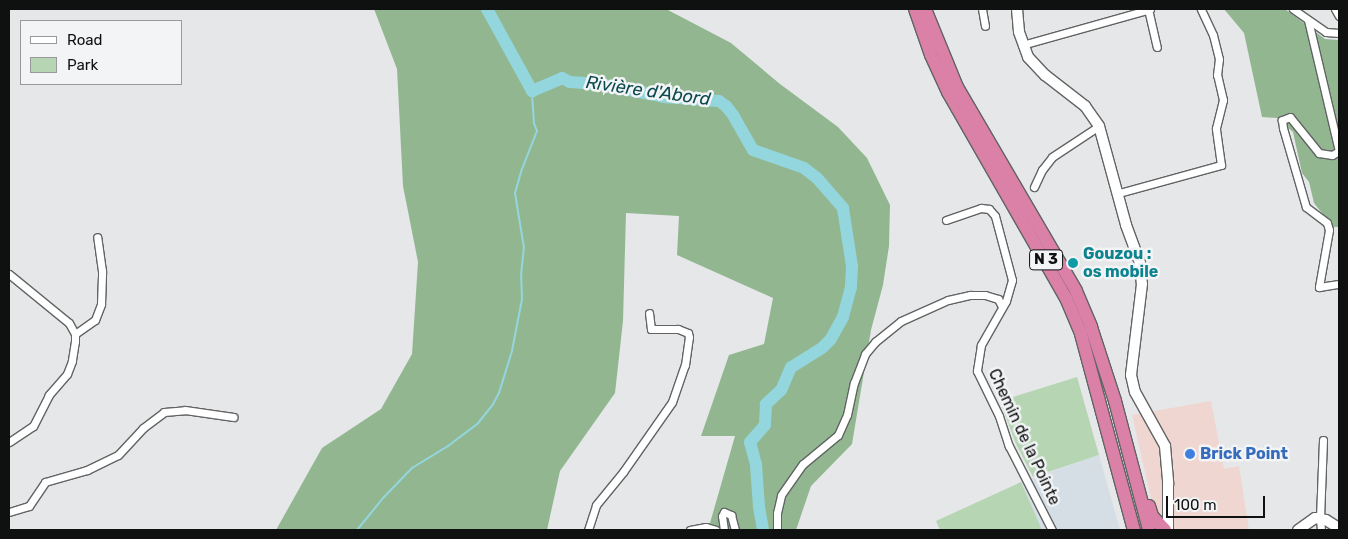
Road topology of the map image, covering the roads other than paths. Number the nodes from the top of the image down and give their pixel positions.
1 (915, 9) edge
2 (925, 9) edge
3 (982, 9) edge
4 (1017, 9) edge
5 (1148, 9) edge
6 (1200, 9) edge
7 (1293, 9) edge
8 (1335, 9) edge
9 (1339, 16) edge
10 (1308, 20) junction
11 (986, 26) dead end
12 (1339, 33) edge
13 (1022, 45) junction
14 (1157, 47) dead end
15 (1099, 126) junction
16 (1034, 187) dead end
17 (1119, 193) junction
18 (946, 220) dead end
19 (98, 237) dead end
20 (9, 274) edge
21 (1339, 284) edge
22 (1002, 305) junction
23 (650, 313) dead end
24 (75, 334) junction
25 (1116, 401) junction
26 (232, 417) dead end
27 (1323, 440) dead end
28 (9, 442) edge
29 (9, 512) edge
30 (1320, 518) junction
31 (1339, 528) edge
32 (588, 530) edge
33 (690, 530) edge
34 (716, 530) edge
35 (724, 530) edge
36 (735, 530) edge
37 (777, 530) edge
38 (1052, 530) edge
39 (1134, 530) edge
40 (1149, 530) edge
41 (1167, 530) edge
42 (1298, 530) edge
43 (1321, 530) edge

1 - 39 highway, N 3
2 - 25 highway, N 3
3 - 11 street
4 - 13 main road
5 - 13 street
5 - 14 street
6 - 17 street
7 - 10 street
8 - 9 street
10 - 12 street
10 - 21 street
13 - 15 main road
15 - 16 street
15 - 17 main road
17 - 41 main road
18 - 22 street, Chemin de la Pointe
19 - 24 street
20 - 24 street
22 - 37 street
22 - 38 street, Chemin de la Pointe
23 - 32 street
24 - 28 street
25 - 40 highway, N 3
25 - 41 highway
26 - 29 street
27 - 30 street
30 - 31 main road
30 - 42 main road
30 - 43 street
33 - 34 street
35 - 36 street

